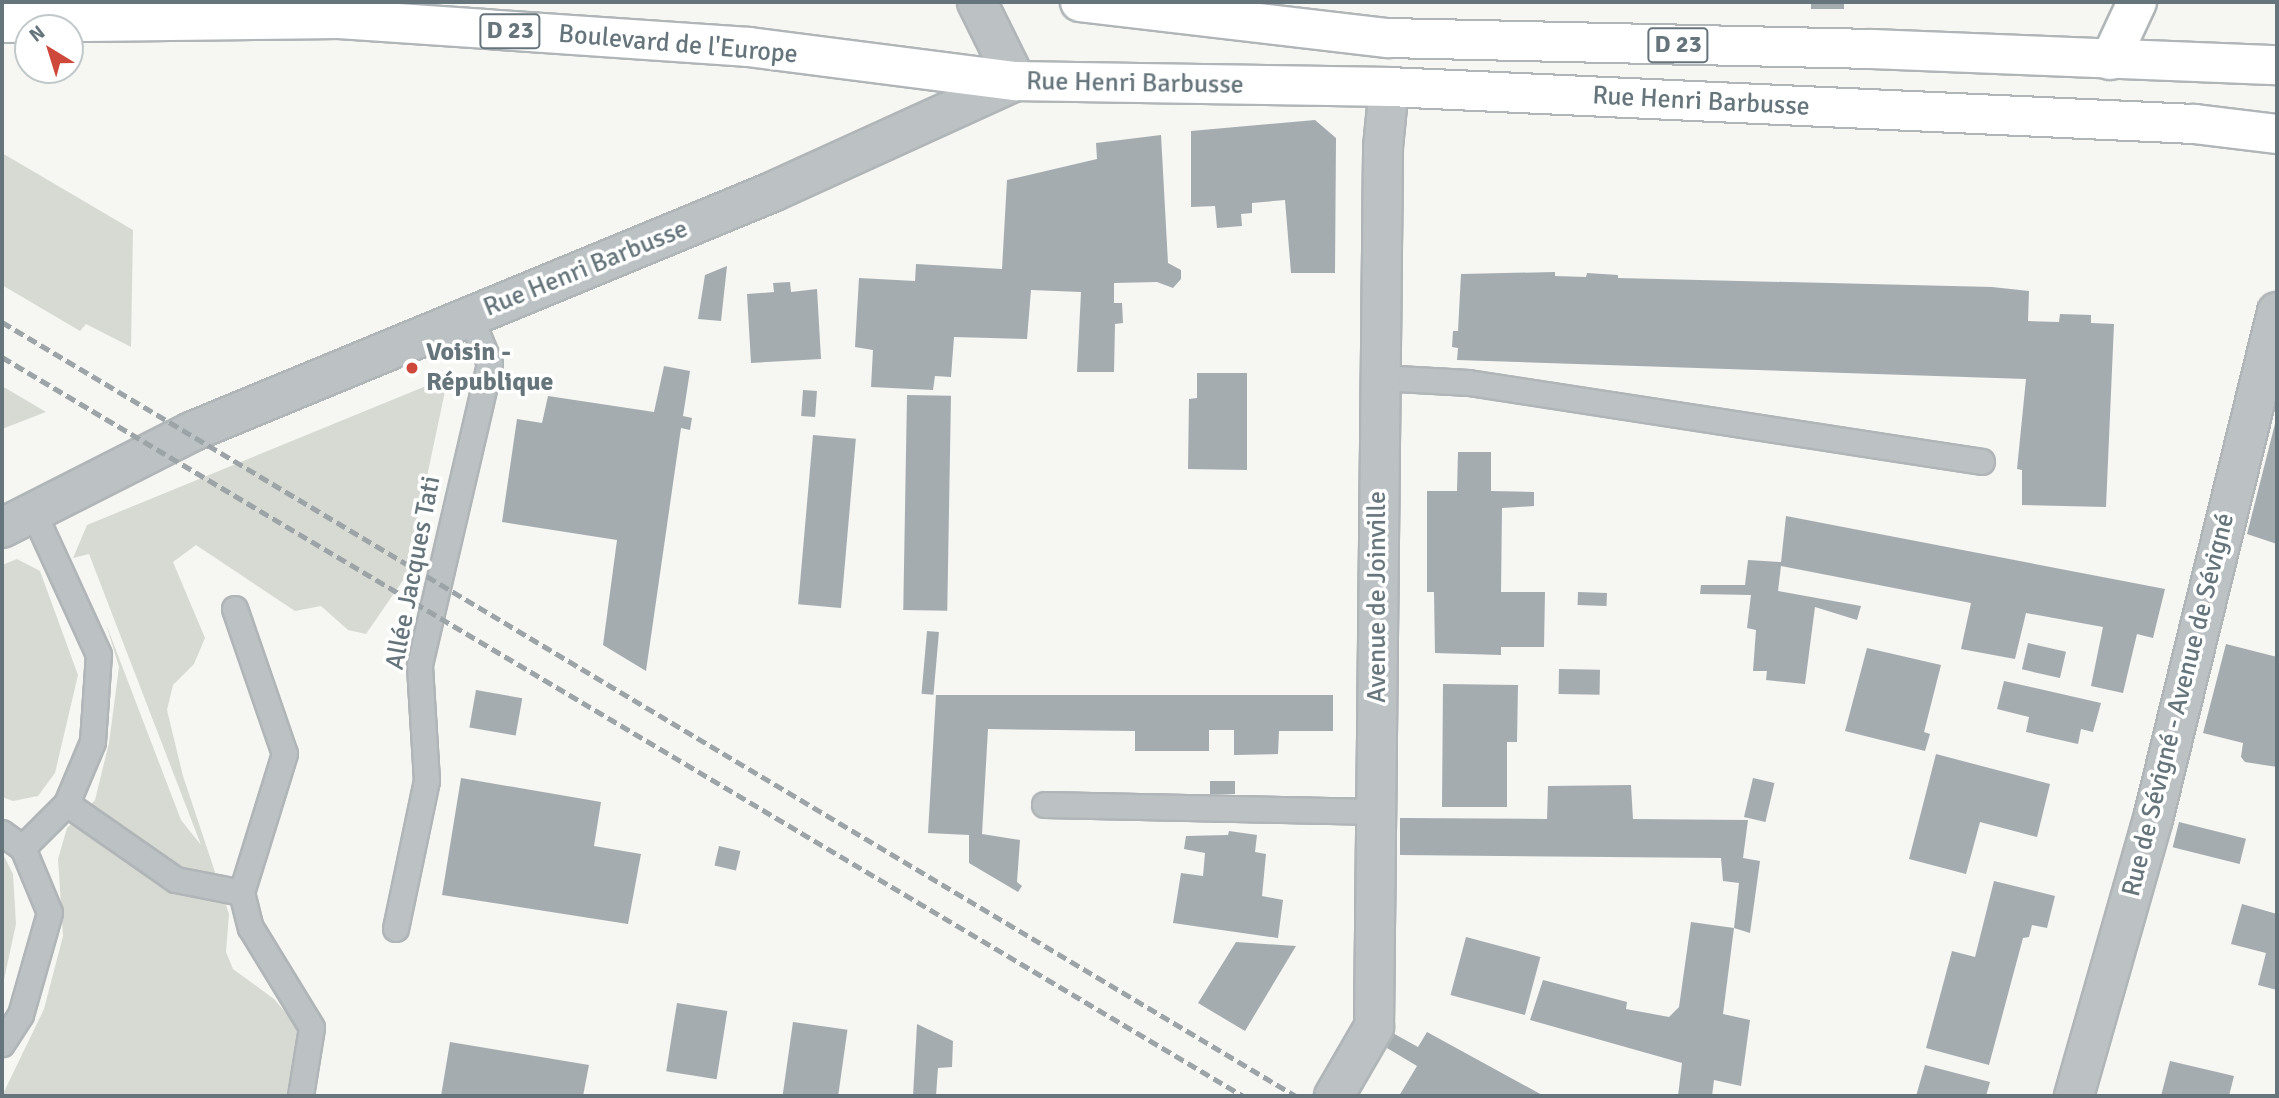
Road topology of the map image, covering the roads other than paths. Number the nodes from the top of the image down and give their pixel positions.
1 (977, 2) edge
2 (1080, 2) edge
3 (2137, 2) edge
4 (2, 23) edge
5 (2110, 60) junction
6 (2277, 65) edge
7 (1017, 81) junction
8 (1389, 88) junction
9 (2277, 134) edge
10 (2277, 312) edge
11 (470, 316) junction
12 (1380, 378) junction
13 (1982, 462) dead end
14 (18, 521) edge
15 (235, 609) dead end
16 (67, 804) junction
17 (1045, 805) dead end
18 (1377, 812) junction
19 (2, 833) edge
20 (23, 848) junction
21 (242, 893) junction
22 (396, 929) dead end
23 (2, 1044) edge
24 (301, 1096) edge
25 (1334, 1096) edge
26 (2074, 1096) edge

1 - 7 street
2 - 5 main road, Rue Henri Barbusse / D 23
3 - 5 main road
4 - 7 main road, Boulevard de l'Europe / D 23
5 - 6 main road, Rue Henri Barbusse / D 23
7 - 8 main road, Rue Henri Barbusse / D 23
7 - 11 street, Rue Henri Barbusse
8 - 9 main road, Rue Henri Barbusse / D 23
8 - 12 street, Avenue de Joinville
10 - 26 street, Rue de Sévigné - Avenue de Sévigné
11 - 14 street, Rue Henri Barbusse
11 - 22 lane, Allée Jacques Tati
12 - 13 lane
12 - 18 street, Avenue de Joinville
14 - 16 lane
15 - 21 lane
16 - 20 lane
16 - 21 lane
17 - 18 lane
18 - 25 street, Avenue de Joinville
19 - 20 lane
20 - 23 lane
21 - 24 lane

